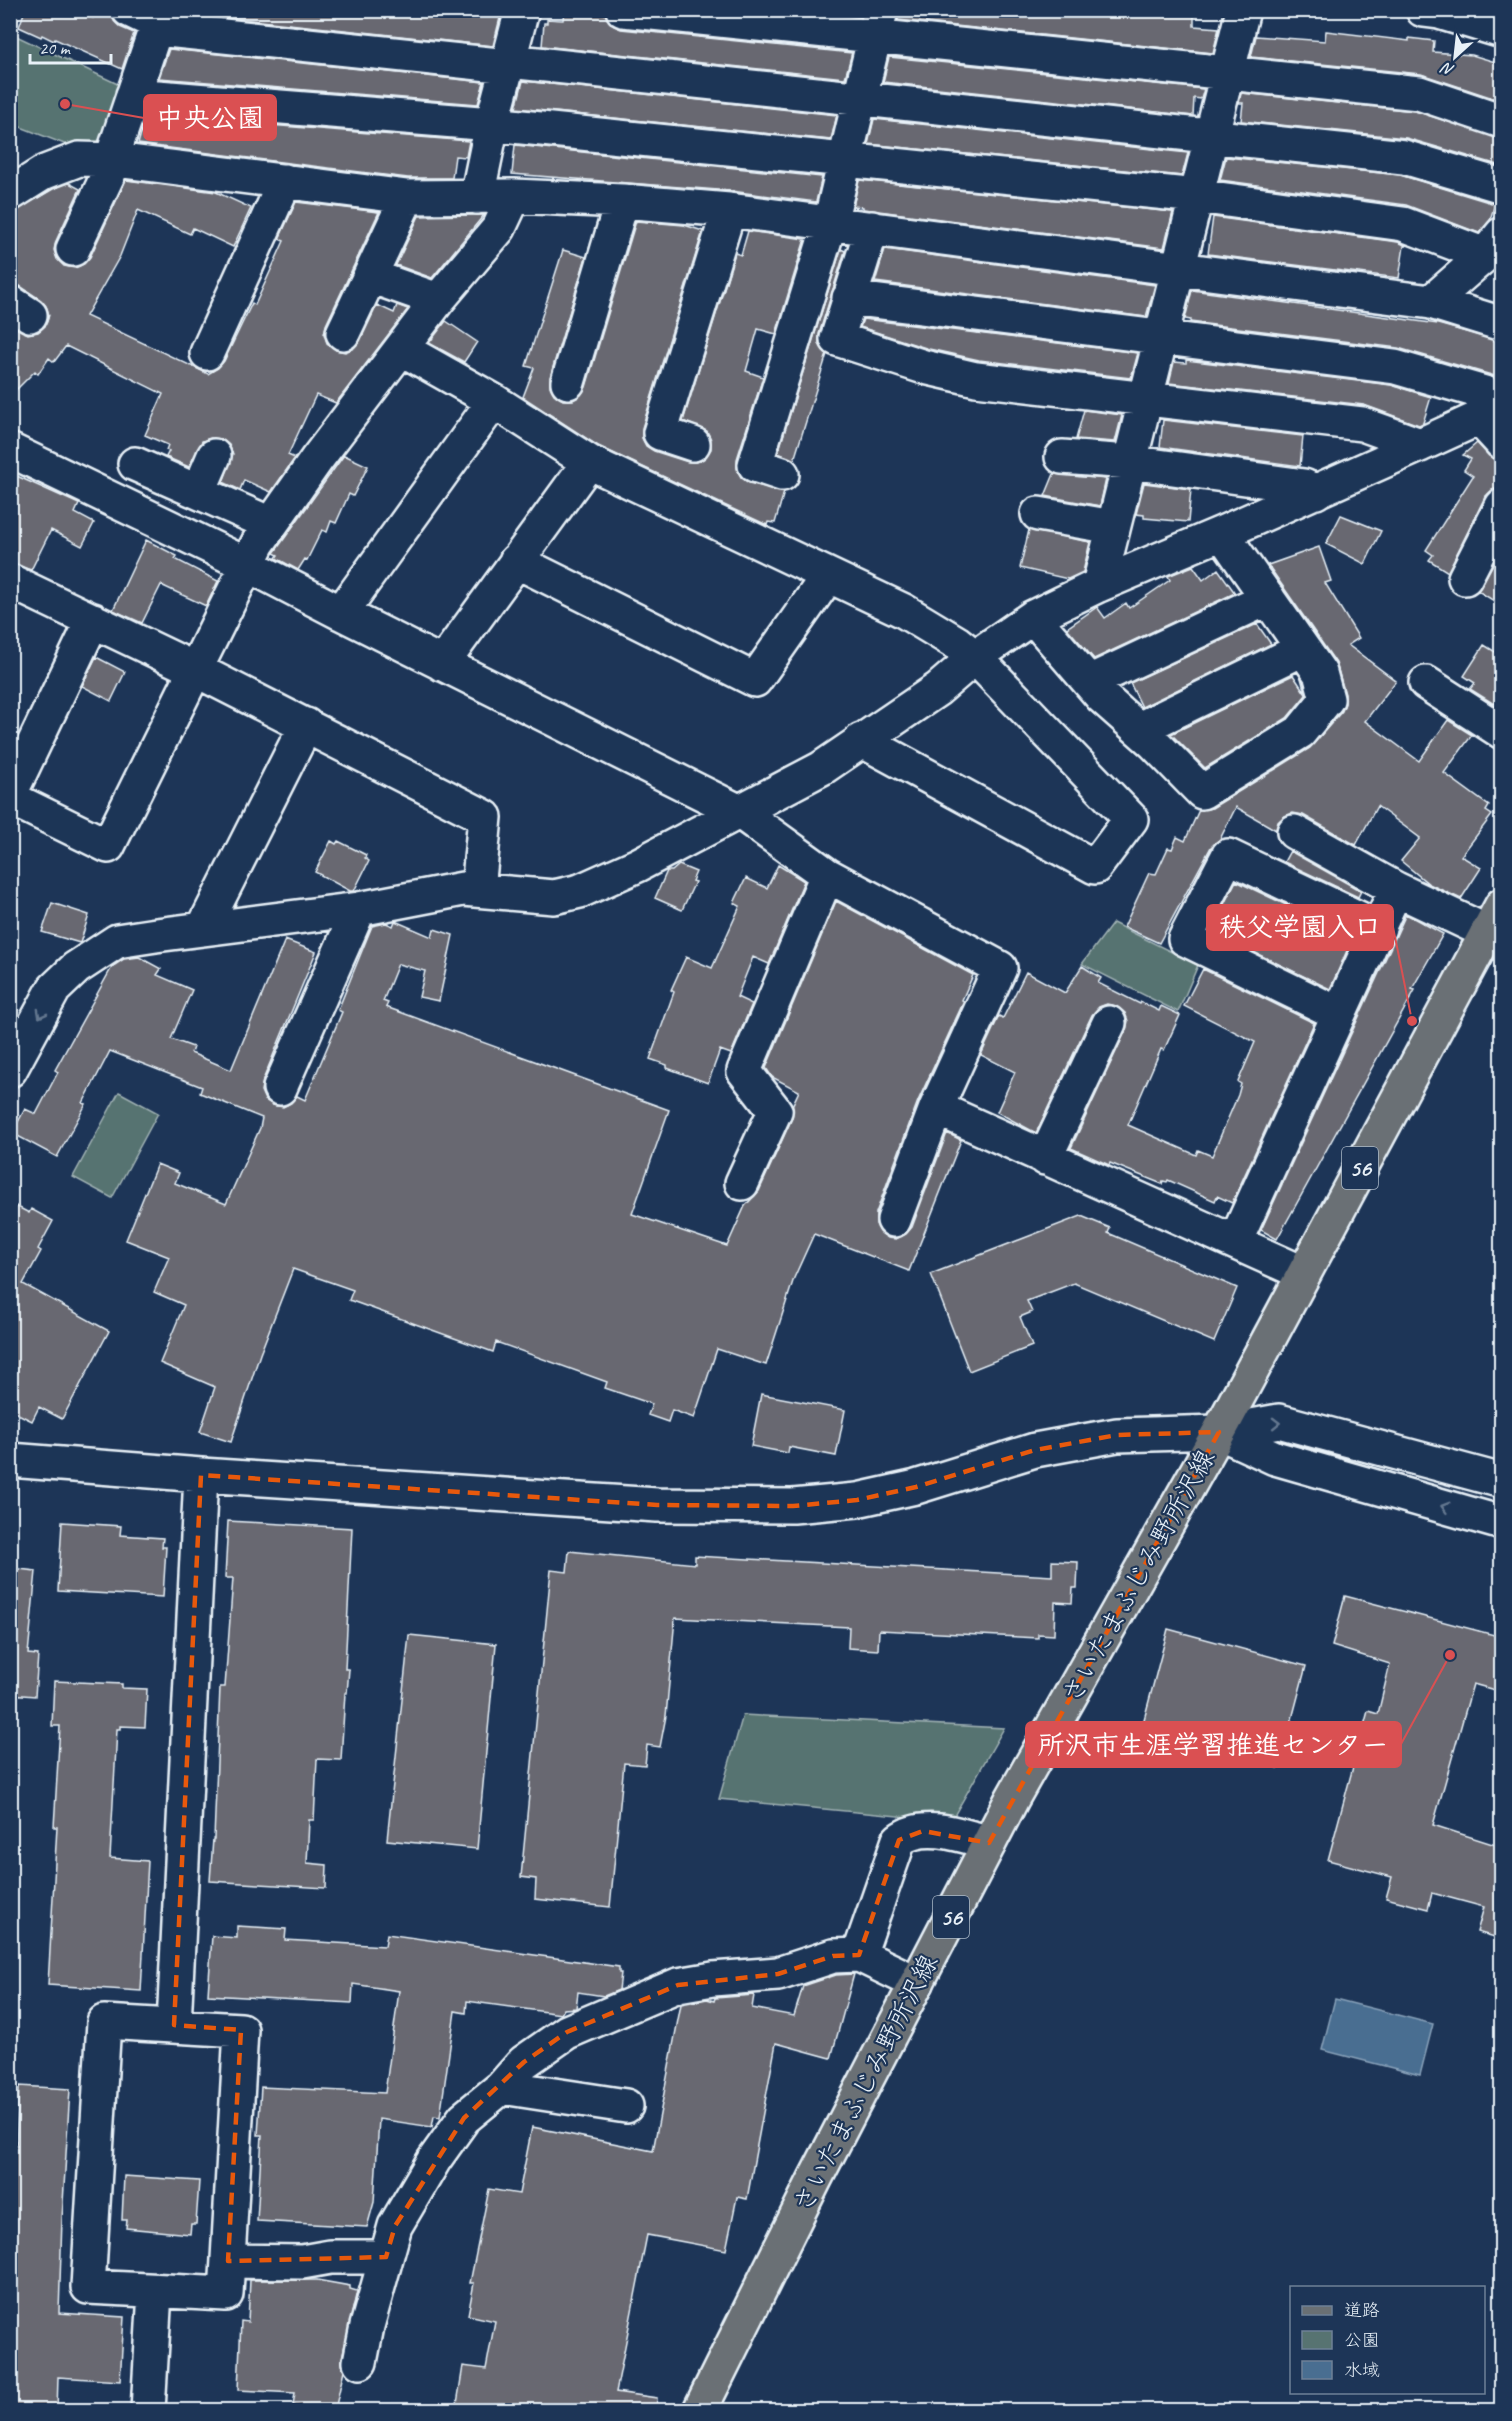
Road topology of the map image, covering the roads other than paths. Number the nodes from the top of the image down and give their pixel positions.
1 (522, 10) edge
2 (623, 10) edge
3 (1243, 10) edge
4 (1442, 12) edge
5 (152, 18) edge
6 (878, 24) edge
7 (1502, 31) edge
8 (508, 64) junction
9 (1227, 72) junction
10 (133, 95) junction
11 (860, 97) junction
12 (1502, 121) edge
13 (492, 124) junction
14 (1211, 136) junction
15 (113, 160) junction
16 (844, 160) junction
17 (285, 181) junction
18 (1502, 186) edge
19 (10, 194) edge
20 (514, 196) junction
21 (1197, 196) junction
22 (407, 197) junction
23 (477, 197) junction
24 (622, 201) junction
25 (729, 210) junction
26 (830, 223) junction
27 (872, 228) junction
28 (1495, 247) edge
29 (73, 249) dead end
30 (1179, 269) junction
31 (369, 276) junction
32 (849, 298) junction
33 (438, 300) junction
34 (1431, 302) junction
35 (1502, 324) edge
36 (343, 333) dead end
37 (1162, 337) junction
38 (402, 349) junction
39 (207, 353) dead end
40 (568, 382) dead end
41 (1145, 400) junction
42 (494, 401) junction
43 (1494, 406) edge
44 (1502, 443) edge
45 (693, 444) dead end
46 (1420, 445) junction
47 (10, 450) edge
48 (214, 456) dead end
49 (1062, 457) dead end
50 (589, 462) junction
51 (1130, 462) junction
52 (135, 464) dead end
53 (782, 474) dead end
54 (199, 491) junction
55 (1316, 492) junction
56 (1502, 506) edge
57 (1038, 514) dead end
58 (272, 524) junction
59 (1113, 527) junction
60 (1222, 533) junction
61 (516, 561) junction
62 (248, 565) junction
63 (828, 576) junction
64 (1465, 578) dead end
65 (10, 581) edge
66 (1099, 585) junction
67 (1268, 598) junction
68 (340, 613) junction
69 (1033, 617) junction
70 (93, 620) junction
71 (1303, 649) junction
72 (975, 657) junction
73 (442, 664) junction
74 (196, 669) junction
75 (1089, 682) junction
76 (1426, 683) dead end
77 (306, 726) junction
78 (1139, 729) junction
79 (1502, 732) edge
80 (861, 740) junction
81 (10, 796) edge
82 (740, 812) junction
83 (1294, 832) dead end
84 (827, 875) junction
85 (1396, 889) junction
86 (478, 890) junction
87 (359, 909) junction
88 (1494, 919) edge
89 (1379, 928) junction
90 (203, 929) junction
91 (1339, 1014) junction
92 (1109, 1023) dead end
93 (10, 1070) edge
94 (280, 1088) dead end
95 (936, 1108) junction
96 (1046, 1158) junction
97 (742, 1183) dead end
98 (894, 1220) dead end
99 (1235, 1242) junction
100 (1303, 1273) junction
101 (1219, 1431) junction
102 (10, 1460) edge
103 (201, 1475) junction
104 (1502, 1481) edge
105 (1502, 1523) edge
106 (989, 1842) junction
107 (860, 1954) junction
108 (917, 1983) junction
109 (174, 2025) junction
110 (502, 2087) junction
111 (626, 2106) dead end
112 (386, 2257) junction
113 (228, 2262) junction
114 (155, 2292) junction
115 (360, 2362) dead end
116 (148, 2410) edge
117 (700, 2410) edge

1 - 8 street
2 - 6 street
3 - 9 street
4 - 7 street
5 - 8 street
5 - 10 street
6 - 9 street
6 - 11 street
8 - 11 street
8 - 13 street
9 - 12 street
9 - 14 street
10 - 13 street
10 - 15 street
11 - 14 street
11 - 16 street
13 - 16 street
13 - 23 street
14 - 18 street
14 - 21 street
15 - 17 street
15 - 19 street
15 - 29 street
16 - 21 street
16 - 26 street
17 - 22 street
17 - 39 street
20 - 23 street
20 - 24 street
20 - 33 street
21 - 28 street
21 - 30 street
22 - 23 street
22 - 31 street
24 - 25 street
24 - 40 street
25 - 26 street
25 - 45 street
26 - 27 street
26 - 53 street
27 - 30 street
27 - 32 street
28 - 34 street
30 - 34 street
30 - 37 street
31 - 33 street
31 - 36 street
32 - 37 street
32 - 41 street
33 - 38 street
34 - 35 street
37 - 41 street
37 - 43 street
38 - 42 street
38 - 58 street
41 - 46 street
41 - 51 street
42 - 50 street
42 - 68 street
43 - 44 street
43 - 46 street
46 - 55 street
47 - 62 street
48 - 54 street
49 - 51 street
50 - 61 street
50 - 63 street
51 - 55 street
51 - 59 street
52 - 54 street
54 - 58 street
55 - 60 street
56 - 64 street
57 - 59 street
58 - 62 street
59 - 66 street
60 - 66 street
60 - 67 street
61 - 63 street
61 - 73 street
62 - 68 street
62 - 74 street
63 - 72 street
65 - 70 street
66 - 69 street
67 - 71 street
67 - 75 street
68 - 73 street
69 - 72 street
69 - 75 street
70 - 74 street
70 - 81 street
71 - 78 street
71 - 78 street
72 - 80 street
72 - 80 street
73 - 82 street
74 - 77 street
74 - 81 street
75 - 78 street
76 - 79 street
77 - 86 street
77 - 90 street
80 - 82 street
82 - 84 street
82 - 86 street
83 - 85 street
84 - 95 street
84 - 97 street
85 - 88 street
85 - 89 street
86 - 87 street
87 - 90 street
87 - 94 street
88 - 100 main road, さいたまふじみ野所沢線 / 56
89 - 91 street
89 - 91 street
90 -> 93 street
91 - 99 street
92 - 96 street
95 - 96 street
95 - 98 street
96 - 99 street
99 - 100 street
100 - 101 main road, さいたまふじみ野所沢線 / 56
101 - 103 street
101 -> 104 street
105 -> 101 street
101 - 106 main road, さいたまふじみ野所沢線 / 56
102 - 103 street
103 - 109 street
106 - 107 street
106 - 108 main road, さいたまふじみ野所沢線 / 56
107 - 108 street
107 - 110 street
108 - 117 main road, さいたまふじみ野所沢線 / 56
109 - 113 street
109 - 114 street
110 - 111 street
110 - 112 street
112 - 113 street
112 - 115 street
113 - 114 street
114 - 116 street

